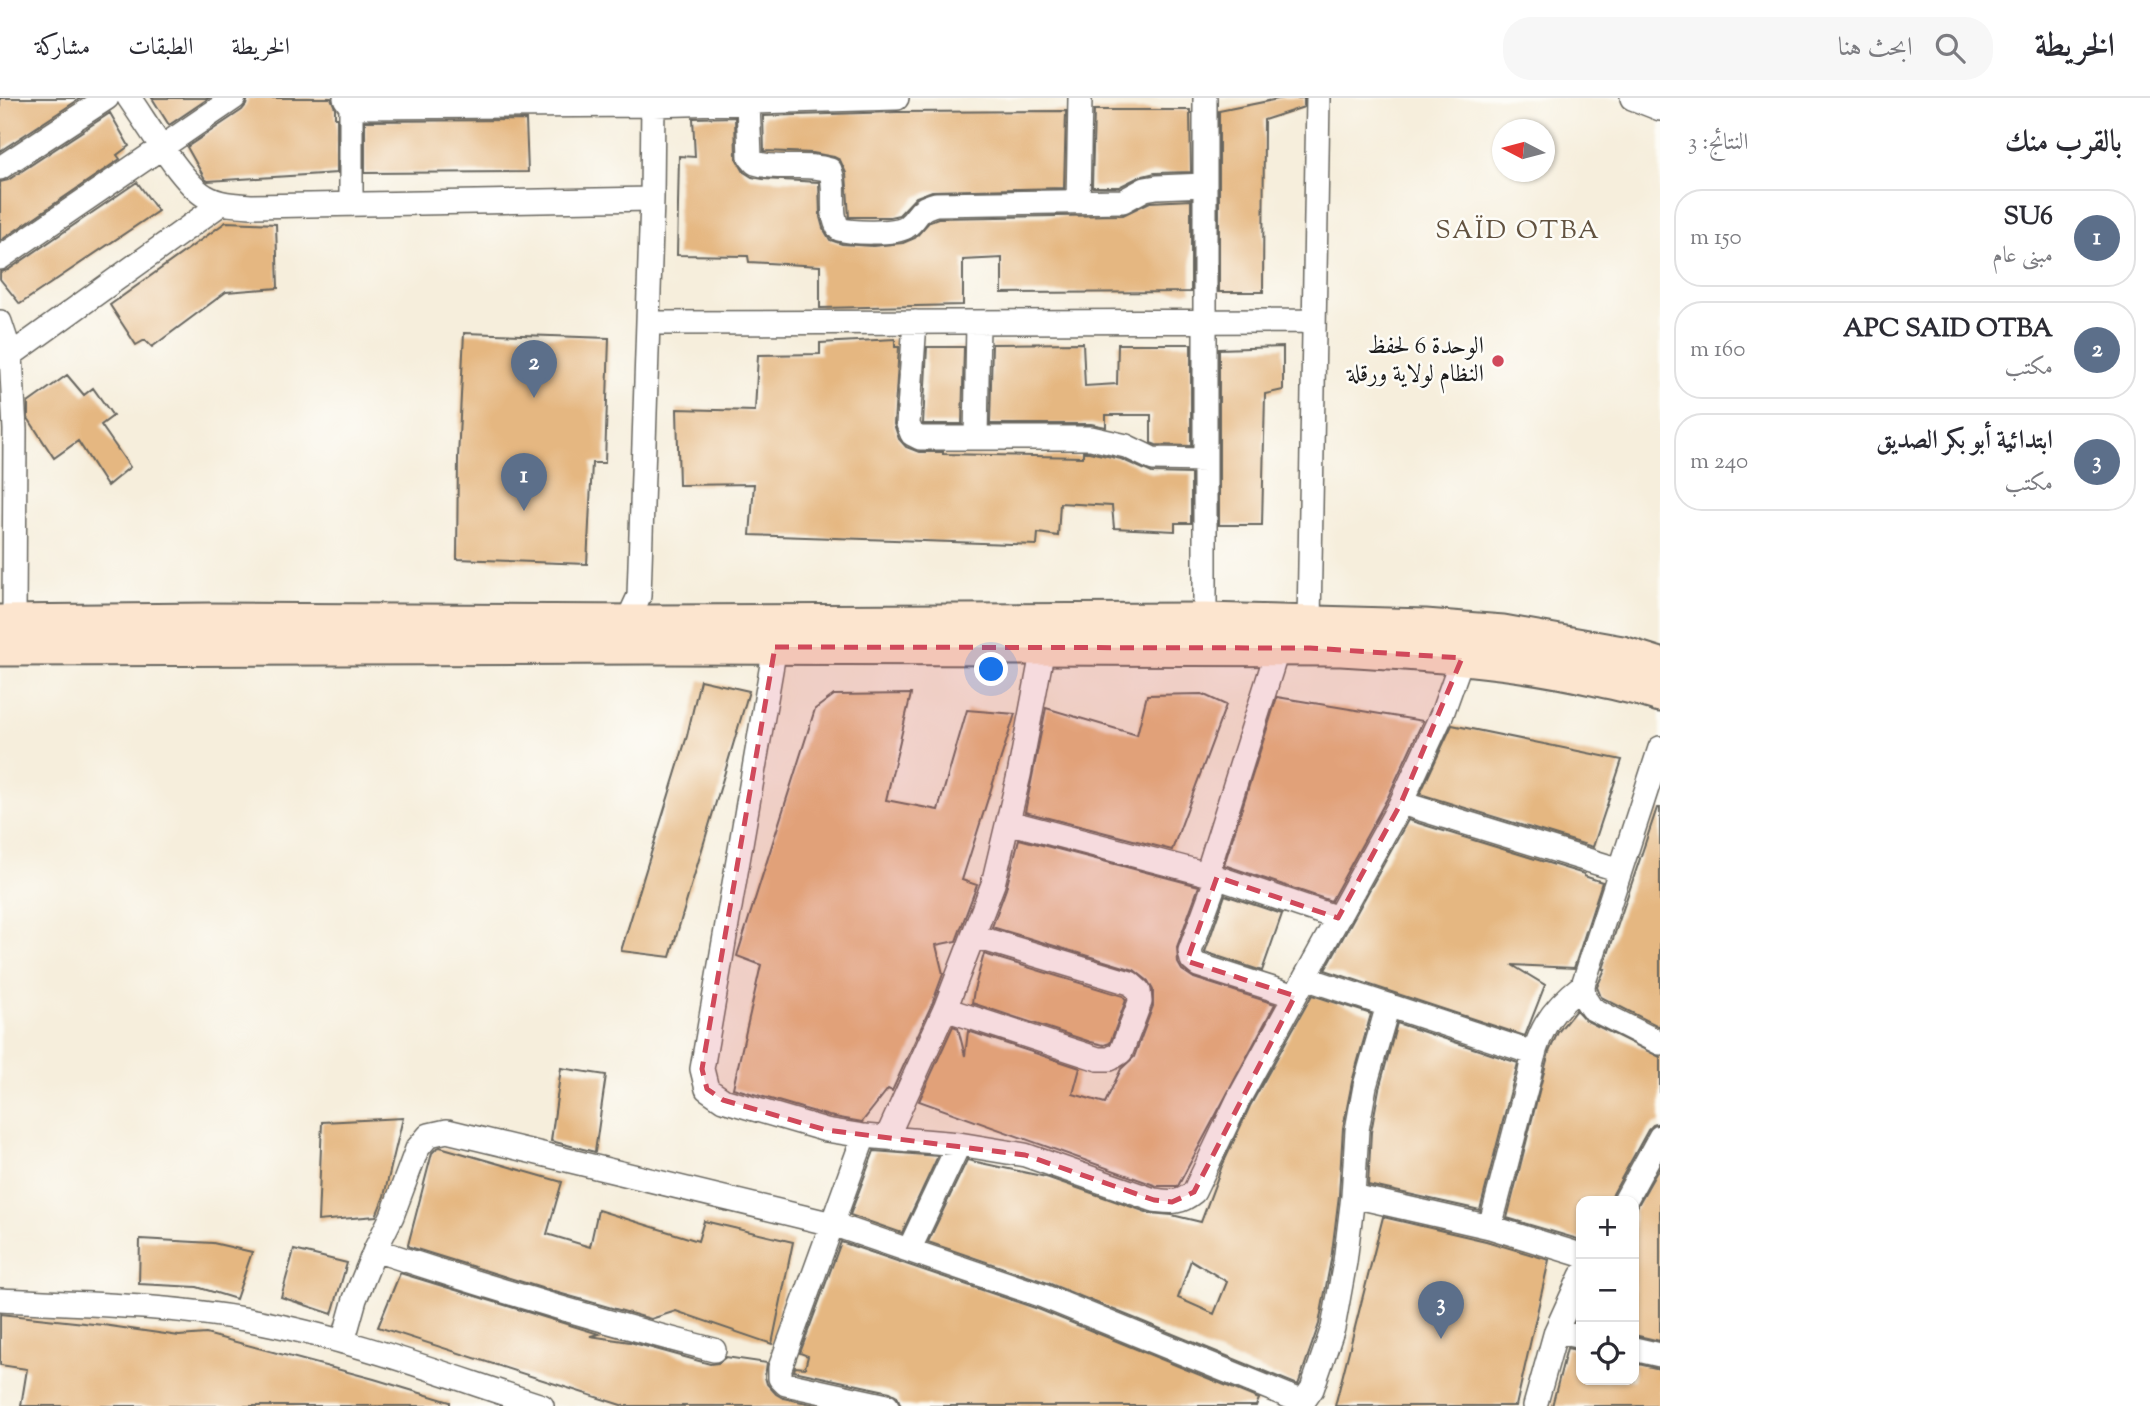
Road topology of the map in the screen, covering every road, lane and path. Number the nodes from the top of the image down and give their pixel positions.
1 (107, 98) edge
2 (129, 98) edge
3 (234, 98) edge
4 (897, 98) edge
5 (1080, 98) edge
6 (1205, 98) edge
7 (1318, 98) edge
8 (1632, 98) edge
9 (653, 101) edge
10 (748, 102) junction
11 (348, 103) edge
12 (1660, 110) edge
13 (162, 146) junction
14 (0, 168) edge
15 (1205, 185) junction
16 (652, 199) junction
17 (1078, 201) junction
18 (222, 203) junction
19 (351, 204) junction
20 (0, 258) edge
21 (1206, 321) junction
22 (1314, 321) junction
23 (0, 322) edge
24 (915, 322) junction
25 (978, 322) junction
26 (648, 323) junction
27 (11, 355) junction
28 (976, 438) junction
29 (1205, 460) junction
30 (1205, 620) junction
31 (1309, 623) junction
32 (638, 627) junction
33 (5, 631) edge
34 (775, 647) junction
35 (1043, 648) junction
36 (1278, 648) junction
37 (1462, 658) junction
38 (1660, 665) edge
39 (1660, 695) edge
40 (1660, 748) edge
41 (1401, 803) junction
42 (1008, 822) junction
43 (1620, 870) junction
44 (1212, 876) junction
45 (1338, 918) junction
46 (973, 936) junction
47 (1583, 985) junction
48 (1300, 987) junction
49 (1388, 1005) junction
50 (945, 1009) junction
51 (1660, 1043) edge
52 (1533, 1053) junction
53 (864, 1136) junction
54 (887, 1137) junction
55 (1660, 1138) edge
56 (959, 1144) junction
57 (1353, 1196) junction
58 (1628, 1196) edge
59 (832, 1224) junction
60 (1490, 1227) junction
61 (375, 1250) junction
62 (909, 1250) junction
63 (1576, 1253) edge
64 (1576, 1287) edge
65 (0, 1300) edge
66 (1556, 1331) junction
67 (1576, 1336) edge
68 (343, 1342) junction
69 (714, 1350) dead end
70 (1639, 1350) edge
71 (1660, 1355) edge
72 (1302, 1404) edge
73 (542, 1406) edge
74 (887, 1406) edge
75 (1535, 1406) edge

1 - 14 street
2 - 13 street
3 - 13 street
4 - 10 street
5 - 17 street
6 - 15 street
7 - 22 street
8 - 12 street
9 - 10 street
9 - 11 street
9 - 16 street
10 - 17 street
11 - 19 street
13 - 18 street
13 - 20 street
15 - 17 street
15 - 21 street
16 - 19 street
16 - 26 street
18 - 19 street
18 - 27 street
21 - 22 street
21 - 25 street
21 - 29 street
22 - 31 street
23 - 27 street
24 - 25 street
24 - 26 street
24 - 28 street
25 - 28 street
26 - 32 street
27 - 33 street
28 - 29 street
29 - 30 street
30 - 31 main road
30 - 32 main road
31 - 38 main road
32 - 33 main road
32 - 34 main road
34 - 35 main road
34 - 53 street
35 - 36 main road
35 - 42 street
36 - 37 main road
36 - 44 street
37 - 39 main road
37 - 41 street
40 - 43 street
41 - 43 street
41 - 45 street
42 - 44 street
42 - 46 street
43 - 47 street
44 - 45 street
44 - 48 street
45 - 48 street
46 - 50 street
46 - 50 street
47 - 51 street
47 - 52 street
48 - 49 street
48 - 56 street
49 - 52 street
49 - 57 street
50 - 54 street
52 - 60 street
53 - 54 street
53 - 59 street
54 - 56 street
55 - 58 street
56 - 62 street
57 - 60 street
57 - 72 street
59 - 61 street
59 - 62 street
59 - 74 street
60 - 63 street
61 - 68 street
61 - 69 street
62 - 72 street
64 - 66 street
65 - 68 street
66 - 67 street
66 - 75 street
68 - 73 street
70 - 71 street

